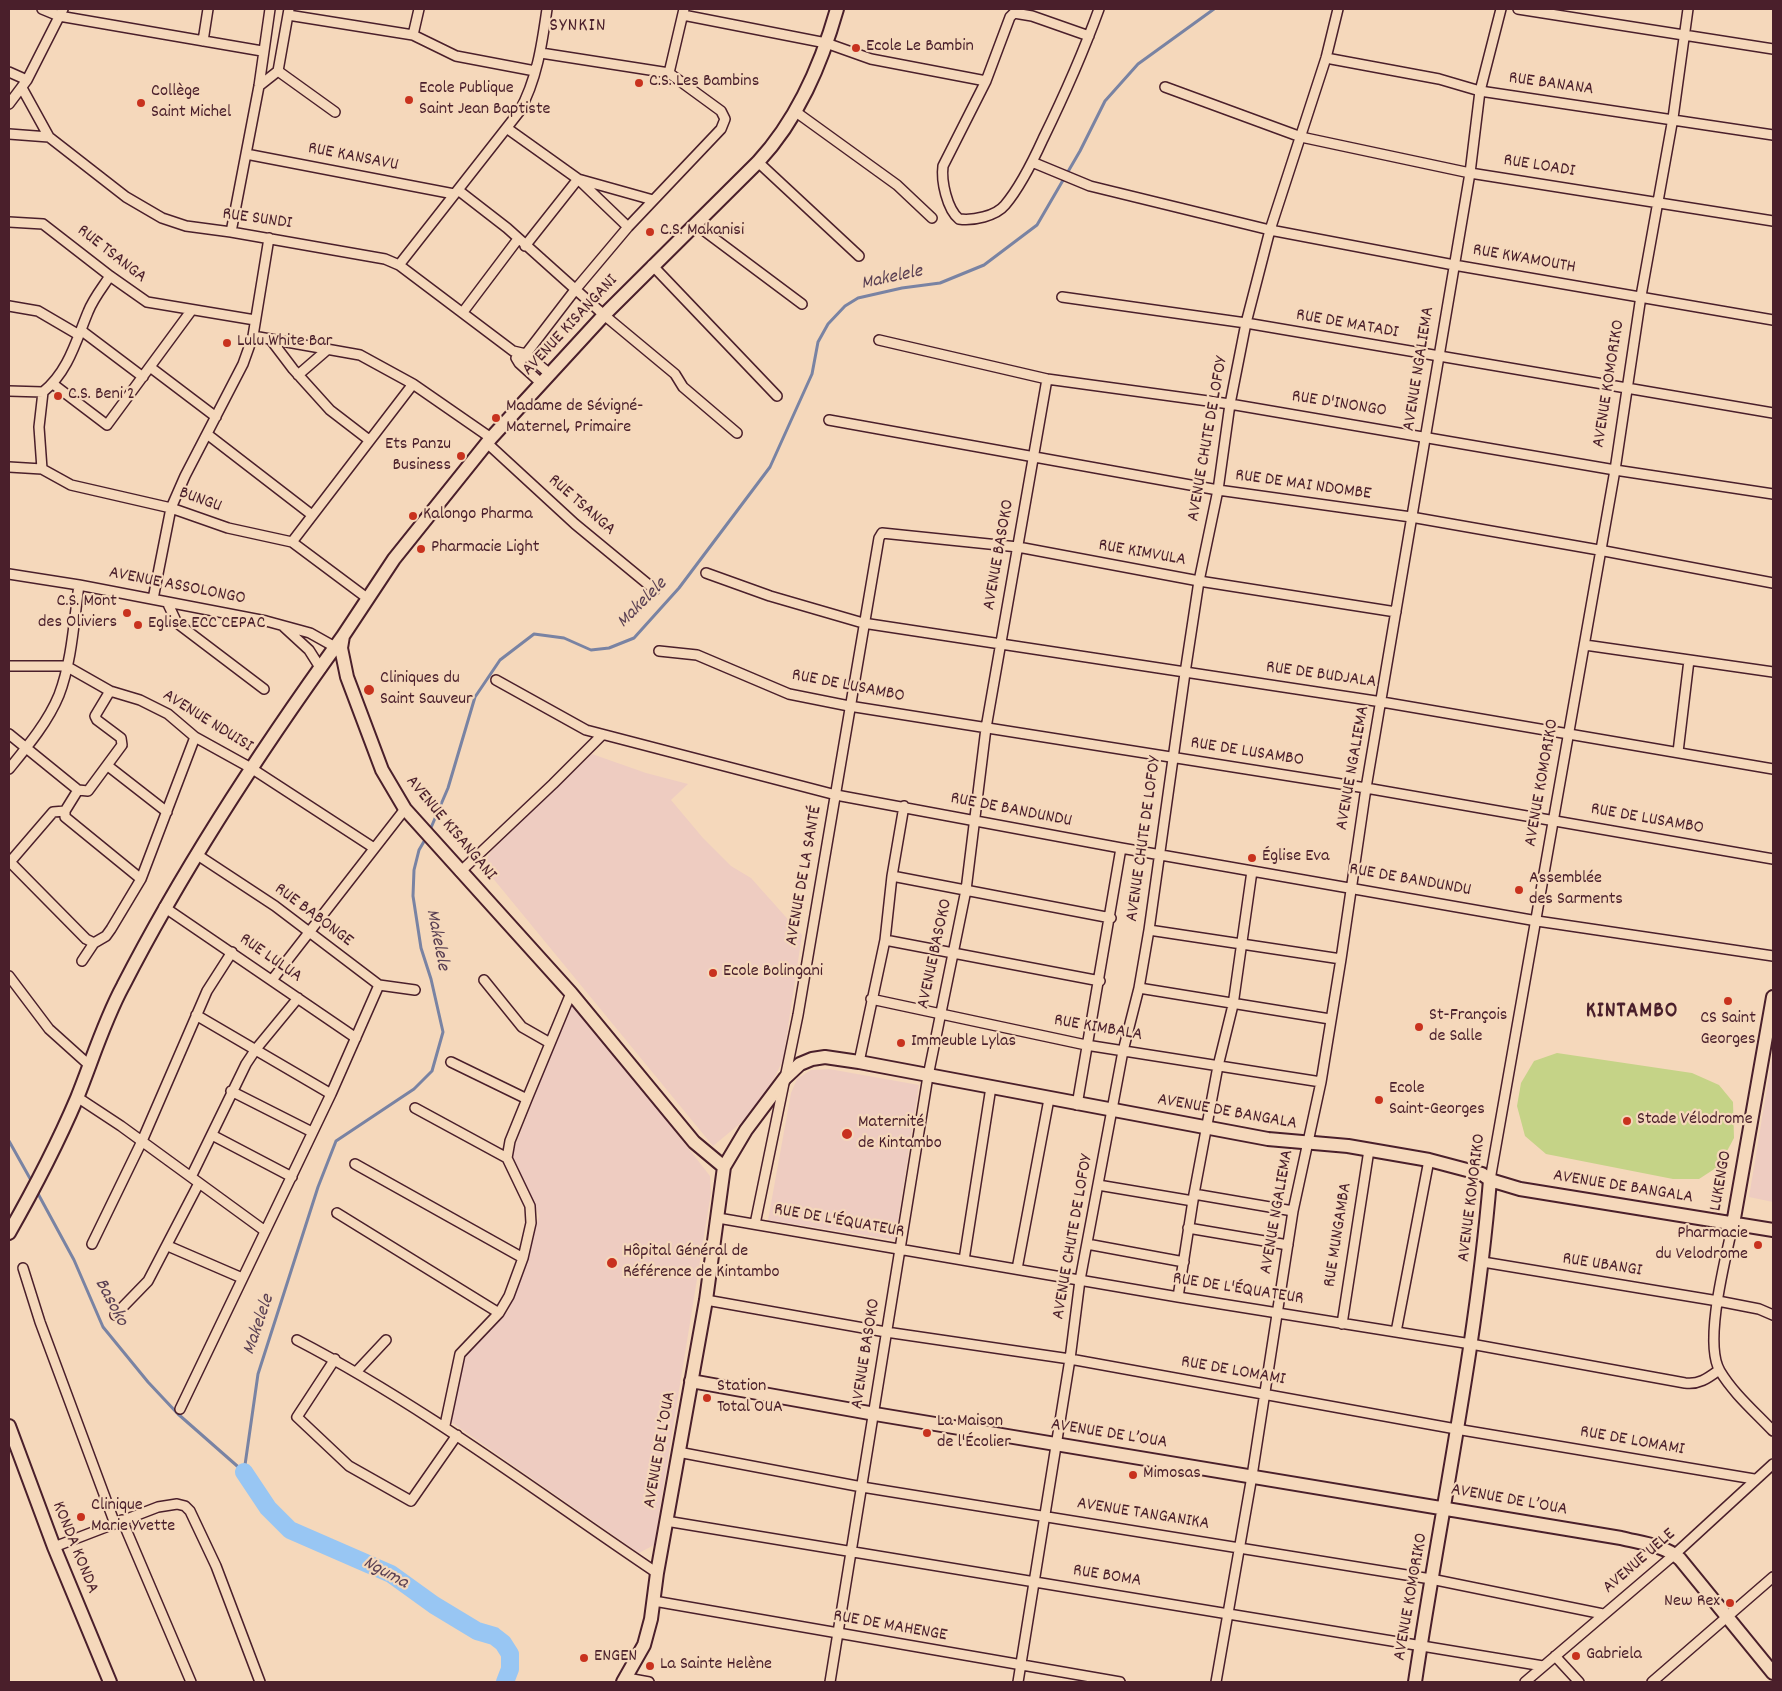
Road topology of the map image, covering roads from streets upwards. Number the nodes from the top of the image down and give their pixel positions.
1 (42, 9) edge
2 (208, 9) edge
3 (270, 9) edge
4 (419, 9) edge
5 (547, 9) edge
6 (837, 9) edge
7 (1099, 9) edge
8 (1338, 9) edge
9 (1501, 9) edge
10 (1518, 9) edge
11 (1688, 9) edge
12 (61, 12) edge
13 (288, 12) edge
14 (683, 12) edge
15 (413, 35) junction
16 (1089, 36) junction
17 (1684, 36) junction
18 (203, 41) junction
19 (826, 43) junction
20 (1773, 49) edge
21 (262, 51) junction
22 (541, 53) junction
23 (1326, 58) junction
24 (278, 71) junction
25 (535, 71) junction
26 (9, 72) edge
27 (669, 73) junction
28 (27, 80) junction
29 (986, 81) junction
30 (259, 86) junction
31 (1165, 87) dead end
32 (22, 88) junction
33 (1480, 91) junction
34 (9, 104) edge
35 (335, 112) dead end
36 (796, 112) junction
37 (1673, 118) junction
38 (508, 129) junction
39 (9, 134) edge
40 (1773, 135) edge
41 (49, 137) junction
42 (1301, 138) junction
43 (246, 154) junction
44 (758, 162) junction
45 (1032, 162) junction
46 (1470, 173) junction
47 (578, 179) junction
48 (456, 192) junction
49 (653, 200) junction
50 (1658, 202) junction
51 (932, 218) dead end
52 (9, 222) edge
53 (1773, 222) edge
54 (695, 224) junction
55 (628, 227) junction
56 (1270, 230) junction
57 (231, 232) junction
58 (269, 238) junction
59 (521, 242) junction
60 (859, 256) dead end
61 (399, 265) junction
62 (1454, 265) junction
63 (652, 266) junction
64 (110, 276) junction
65 (575, 290) junction
66 (1641, 296) junction
67 (1062, 297) dead end
68 (802, 304) dead end
69 (9, 306) edge
70 (191, 311) junction
71 (463, 312) junction
72 (604, 315) junction
73 (255, 320) junction
74 (1773, 320) edge
75 (1246, 323) junction
76 (80, 333) junction
77 (253, 336) junction
78 (271, 340) junction
79 (879, 340) dead end
80 (328, 349) junction
81 (513, 351) junction
82 (526, 354) junction
83 (1439, 357) junction
84 (519, 364) junction
85 (150, 367) junction
86 (298, 375) junction
87 (143, 377) junction
88 (546, 379) junction
89 (1047, 379) junction
90 (53, 384) junction
91 (414, 384) junction
92 (1627, 387) junction
93 (9, 391) edge
94 (43, 392) junction
95 (777, 396) dead end
96 (1230, 404) junction
97 (1773, 413) edge
98 (216, 417) junction
99 (829, 420) dead end
100 (737, 433) dead end
101 (207, 434) junction
102 (1426, 436) junction
103 (369, 440) junction
104 (489, 441) junction
105 (1033, 459) junction
106 (9, 467) edge
107 (42, 469) junction
108 (1615, 470) junction
109 (1218, 490) junction
110 (1773, 494) edge
111 (171, 508) junction
112 (312, 515) junction
113 (1411, 517) junction
114 (882, 533) joint
115 (292, 542) junction
116 (1018, 547) junction
117 (1599, 550) junction
118 (706, 573) dead end
119 (9, 574) edge
120 (1199, 581) junction
121 (1773, 583) edge
122 (80, 584) junction
123 (655, 590) dead end
124 (153, 598) junction
125 (367, 598) junction
126 (167, 602) junction
127 (1396, 612) junction
128 (863, 623) junction
129 (282, 625) junction
130 (343, 636) junction
131 (1002, 643) junction
132 (1585, 645) junction
133 (335, 647) junction
134 (659, 651) dead end
135 (1689, 660) junction
136 (9, 666) edge
137 (66, 666) junction
138 (321, 668) junction
139 (1773, 672) edge
140 (1185, 673) junction
141 (496, 680) dead end
142 (264, 689) dead end
143 (110, 691) junction
144 (1382, 702) junction
145 (849, 706) junction
146 (986, 728) junction
147 (1569, 733) junction
148 (9, 734) edge
149 (602, 734) junction
150 (195, 737) junction
151 (26, 748) junction
152 (1678, 752) junction
153 (1172, 757) junction
154 (108, 766) junction
155 (251, 768) junction
156 (9, 769) edge
157 (1773, 769) edge
158 (1366, 788) junction
159 (78, 790) junction
160 (836, 795) junction
161 (904, 806) junction
162 (406, 808) junction
163 (65, 811) junction
164 (167, 812) junction
165 (975, 820) junction
166 (1554, 821) junction
167 (374, 848) junction
168 (1121, 848) junction
169 (196, 854) junction
170 (1158, 855) junction
171 (1773, 859) edge
172 (9, 861) edge
173 (1252, 871) junction
174 (460, 872) junction
175 (892, 876) junction
176 (141, 879) junction
177 (1350, 887) junction
178 (966, 890) junction
179 (164, 907) junction
180 (1111, 918) junction
181 (1537, 921) junction
182 (1149, 930) junction
183 (308, 933) junction
184 (885, 940) junction
185 (94, 943) junction
186 (1242, 945) junction
187 (232, 952) junction
188 (955, 953) junction
189 (1773, 956) edge
190 (1341, 959) junction
191 (82, 961) dead end
192 (9, 976) edge
193 (272, 980) junction
194 (484, 980) dead end
195 (1100, 981) junction
196 (379, 985) junction
197 (1139, 988) junction
198 (415, 990) dead end
199 (571, 993) junction
200 (1773, 997) edge
201 (298, 998) junction
202 (871, 999) junction
203 (1233, 1005) junction
204 (940, 1014) junction
205 (196, 1015) junction
206 (1330, 1018) junction
207 (356, 1038) junction
208 (550, 1043) junction
209 (1086, 1045) junction
210 (256, 1049) junction
211 (1123, 1051) junction
212 (451, 1062) dead end
213 (859, 1062) junction
214 (89, 1065) junction
215 (1218, 1066) junction
216 (928, 1076) junction
217 (786, 1078) junction
218 (1321, 1082) junction
219 (991, 1087) junction
220 (231, 1091) junction
221 (331, 1094) junction
222 (77, 1097) junction
223 (526, 1099) junction
224 (1049, 1099) junction
225 (1077, 1105) junction
226 (415, 1108) dead end
227 (1113, 1110) junction
228 (1207, 1128) junction
229 (312, 1132) junction
230 (212, 1135) junction
231 (142, 1141) junction
232 (1306, 1144) junction
233 (1369, 1150) junction
234 (507, 1158) junction
235 (1429, 1160) junction
236 (355, 1164) dead end
237 (724, 1167) junction
238 (292, 1176) junction
239 (195, 1180) junction
240 (1490, 1180) junction
241 (1098, 1185) junction
242 (1193, 1198) junction
243 (1293, 1211) junction
244 (337, 1213) dead end
245 (718, 1218) junction
246 (755, 1224) junction
247 (1733, 1224) junction
248 (1188, 1228) junction
249 (1773, 1230) edge
250 (265, 1231) junction
251 (9, 1233) edge
252 (92, 1244) dead end
253 (1087, 1244) junction
254 (168, 1246) junction
255 (1288, 1246) junction
256 (901, 1250) junction
257 (523, 1258) junction
258 (964, 1260) junction
259 (1184, 1262) junction
260 (1483, 1262) junction
261 (23, 1268) dead end
262 (1018, 1269) junction
263 (242, 1278) junction
264 (1080, 1280) junction
265 (1178, 1297) junction
266 (706, 1300) junction
267 (1718, 1301) junction
268 (1277, 1312) junction
269 (499, 1313) junction
270 (114, 1315) dead end
271 (1773, 1315) edge
272 (1342, 1324) junction
273 (886, 1332) junction
274 (1396, 1332) junction
275 (297, 1340) dead end
276 (386, 1340) dead end
277 (1471, 1344) junction
278 (335, 1359) junction
279 (1070, 1359) junction
280 (1719, 1370) junction
281 (357, 1371) junction
282 (691, 1381) junction
283 (1264, 1394) junction
284 (180, 1409) dead end
285 (874, 1414) junction
286 (444, 1425) junction
287 (9, 1426) edge
288 (1456, 1429) junction
289 (1773, 1431) edge
290 (456, 1435) junction
291 (1057, 1444) junction
292 (678, 1452) junction
293 (13, 1454) edge
294 (1773, 1464) edge
295 (1252, 1476) junction
296 (1754, 1480) junction
297 (862, 1487) junction
298 (1445, 1508) junction
299 (1044, 1516) junction
300 (666, 1521) junction
301 (118, 1522) junction
302 (54, 1546) junction
303 (1239, 1547) junction
304 (852, 1551) junction
305 (1675, 1554) junction
306 (657, 1573) junction
307 (1773, 1576) edge
308 (1431, 1579) junction
309 (1035, 1581) junction
310 (654, 1601) junction
311 (1228, 1614) junction
312 (1603, 1614) junction
313 (1728, 1617) junction
314 (838, 1634) junction
315 (1421, 1645) junction
316 (1555, 1656) junction
317 (1021, 1665) junction
318 (1543, 1666) junction
319 (1773, 1673) edge
320 (625, 1680) edge
321 (110, 1682) edge
322 (191, 1682) edge
323 (260, 1682) edge
324 (650, 1682) edge
325 (830, 1682) edge
326 (1018, 1682) edge
327 (1120, 1682) edge
328 (1216, 1682) edge
329 (1416, 1682) edge
330 (1525, 1682) edge
331 (1579, 1682) edge
332 (1652, 1682) edge

1 - 12 street
2 - 18 street
3 - 21 street
4 - 15 street
5 - 22 street
6 - 19 street, AVENUE KISANGANI
7 - 16 street
8 - 23 street, AVENUE CHUTE DE LOFOY
9 - 33 street, AVENUE NGALIEMA
10 - 17 street
11 - 17 street, AVENUE KOMORIKO
12 - 18 street
12 - 28 street
13 - 15 street
13 - 24 street
14 - 19 street
14 - 27 street
15 - 25 street
16 - 29 street
16 - 45 street
17 - 20 street
17 - 37 street, AVENUE KOMORIKO
18 - 21 street
19 - 29 street
19 - 36 street, AVENUE KISANGANI
21 - 30 street
22 - 25 street
22 - 27 street
23 - 33 street, RUE BANANA
23 - 42 street, AVENUE CHUTE DE LOFOY
24 - 30 street
24 - 35 street
25 - 38 street
26 - 28 street
27 - 49 street
28 - 32 street
29 - 45 street
30 - 43 street
31 - 42 street, RUE LOADI
32 - 34 street
32 - 41 street, RUE SUNDI
33 - 37 street, RUE BANANA
33 - 46 street, AVENUE NGALIEMA
36 - 44 street, AVENUE KISANGANI
36 - 51 street
37 - 40 street, RUE BANANA
37 - 50 street, AVENUE KOMORIKO
38 - 47 street
38 - 48 street
39 - 41 street
41 - 57 street, RUE SUNDI
42 - 46 street, RUE LOADI
42 - 56 street, AVENUE CHUTE DE LOFOY
43 - 48 street, RUE KANSAVU
43 - 57 street
44 - 54 street, AVENUE KISANGANI
44 - 60 street
45 - 56 street, RUE KWAMOUTH
46 - 50 street, RUE LOADI
46 - 62 street, AVENUE NGALIEMA
47 - 49 street
47 - 55 street
47 - 59 street
48 - 59 street, RUE KANSAVU
48 - 61 street
49 - 55 street
50 - 53 street, RUE LOADI
50 - 66 street, AVENUE KOMORIKO
52 - 64 street, RUE TSANGA
54 - 63 street, AVENUE KISANGANI
54 - 68 street
55 - 65 street
56 - 62 street, RUE KWAMOUTH
56 - 75 street, AVENUE CHUTE DE LOFOY
57 - 58 street, RUE SUNDI
58 - 61 street, RUE SUNDI
58 - 73 street
59 - 65 street, RUE KANSAVU
59 - 71 street
61 - 71 street, RUE SUNDI
62 - 66 street, RUE KWAMOUTH
62 - 83 street, AVENUE NGALIEMA
63 - 72 street, AVENUE KISANGANI
63 - 95 street
64 - 70 street, RUE TSANGA
64 - 76 street
65 - 72 street, RUE KANSAVU
65 - 82 street
66 - 74 street, RUE KWAMOUTH
66 - 92 street, AVENUE KOMORIKO
67 - 75 street, RUE DE MATADI
69 - 76 street
70 - 73 street, RUE TSANGA
70 - 85 street
71 - 81 street, RUE SUNDI
72 - 88 street, AVENUE KISANGANI
72 - 100 street, RUE KANSAVU
73 - 77 street
75 - 83 street, RUE DE MATADI
75 - 96 street, AVENUE CHUTE DE LOFOY
76 - 87 street
76 - 90 street
77 - 78 street, RUE TSANGA
77 - 98 street
78 - 80 street, RUE TSANGA
78 - 86 street
79 - 89 street, RUE D'INONGO
80 - 86 street
80 - 91 street, RUE TSANGA
81 - 82 street, RUE SUNDI
81 - 84 street, RUE SUNDI
82 - 84 street
82 - 88 street, RUE SUNDI
83 - 92 street, RUE DE MATADI
83 - 102 street, AVENUE NGALIEMA
84 - 88 street, RUE SUNDI
85 - 87 street
85 - 98 street
86 - 103 street
87 - 90 street
88 - 104 street, AVENUE KISANGANI
89 - 96 street, RUE D'INONGO
89 - 105 street, AVENUE BASOKO
90 - 94 street
91 - 103 street
91 - 104 street, RUE TSANGA
92 - 97 street, RUE DE MATADI
92 - 108 street, AVENUE KOMORIKO
93 - 94 street
94 - 107 street
96 - 102 street, RUE D'INONGO
96 - 109 street, AVENUE CHUTE DE LOFOY
98 - 101 street
99 - 105 street, RUE DE MAI NDOMBE
101 - 111 street
101 - 112 street
102 - 108 street, RUE D'INONGO
102 - 113 street, AVENUE NGALIEMA
103 - 112 street
104 - 123 street, RUE TSANGA
104 - 125 street, AVENUE KISANGANI
105 - 109 street, RUE DE MAI NDOMBE
105 - 116 street, AVENUE BASOKO
106 - 107 street, BUNGU
107 - 111 street, BUNGU
108 - 110 street, RUE D'INONGO
108 - 117 street, AVENUE KOMORIKO
109 - 113 street, RUE DE MAI NDOMBE
109 - 120 street, AVENUE CHUTE DE LOFOY
111 - 115 street, BUNGU
111 - 124 street
112 - 115 street
113 - 117 street, RUE DE MAI NDOMBE
113 - 127 street, AVENUE NGALIEMA
114 - 116 street, RUE KIMVULA
114 - 128 street, AVENUE DE LA SANTÉ
115 - 125 street, BUNGU
116 - 120 street, RUE KIMVULA
116 - 131 street, AVENUE BASOKO
117 - 121 street, RUE DE MAI NDOMBE
117 - 132 street, AVENUE KOMORIKO
118 - 128 street, RUE DE BUDJALA
119 - 122 street, AVENUE ASSOLONGO
120 - 127 street, RUE KIMVULA
120 - 140 street, AVENUE CHUTE DE LOFOY
122 - 124 street, AVENUE ASSOLONGO
122 - 137 street
124 - 126 street, AVENUE ASSOLONGO
125 - 130 street, AVENUE KISANGANI
126 - 129 street, AVENUE ASSOLONGO
126 - 142 street
127 - 144 street, AVENUE NGALIEMA
128 - 131 street, RUE DE BUDJALA
128 - 145 street, AVENUE DE LA SANTÉ
129 - 133 street, AVENUE ASSOLONGO
129 - 138 street
130 - 133 street
130 - 162 street, AVENUE KISANGANI
131 - 140 street, RUE DE BUDJALA
131 - 146 street, AVENUE BASOKO
132 - 135 street
132 - 147 street, AVENUE KOMORIKO
133 - 138 street
134 - 145 street, RUE DE LUSAMBO
135 - 139 street
135 - 152 street
136 - 137 street, AVENUE NDUISI
137 - 143 street, AVENUE NDUISI
137 - 151 street
138 - 155 street
140 - 144 street, RUE DE BUDJALA
140 - 153 street, AVENUE CHUTE DE LOFOY
141 - 149 street, RUE DE BANDUNDU
143 - 150 street, AVENUE NDUISI
143 - 154 street
144 - 147 street, RUE DE BUDJALA
144 - 158 street, AVENUE NGALIEMA
145 - 146 street, RUE DE LUSAMBO
145 - 160 street, AVENUE DE LA SANTÉ
146 - 153 street, RUE DE LUSAMBO
146 - 165 street, AVENUE BASOKO
147 - 152 street, RUE DE BUDJALA
147 - 166 street, AVENUE KOMORIKO
148 - 151 street
149 - 160 street, RUE DE BANDUNDU
149 - 174 street
150 - 155 street, AVENUE NDUISI
150 - 164 street
151 - 156 street
151 - 159 street
152 - 157 street, RUE DE BUDJALA
153 - 158 street, RUE DE LUSAMBO
153 - 170 street, AVENUE CHUTE DE LOFOY
154 - 159 street
154 - 164 street
155 - 167 street, AVENUE NDUISI
155 - 169 street
158 - 166 street, RUE DE LUSAMBO
158 - 177 street, AVENUE NGALIEMA
159 - 163 street
160 - 161 street, RUE DE BANDUNDU
160 - 217 street, AVENUE DE LA SANTÉ
161 - 165 street, RUE DE BANDUNDU
161 - 175 street
162 - 167 street
162 - 174 street, AVENUE KISANGANI
163 - 172 street
163 - 176 street
164 - 176 street
165 - 168 street, RUE DE BANDUNDU
165 - 178 street, AVENUE BASOKO
166 - 171 street, RUE DE LUSAMBO
166 - 181 street, AVENUE KOMORIKO
167 - 183 street
168 - 170 street, RUE DE BANDUNDU
168 - 180 street
169 - 179 street
169 - 183 street, RUE BABONGE
170 - 173 street, RUE DE BANDUNDU
170 - 182 street, AVENUE CHUTE DE LOFOY
172 - 185 street
173 - 177 street, RUE DE BANDUNDU
173 - 186 street
174 - 199 street, AVENUE KISANGANI
175 - 178 street
175 - 184 street
176 - 185 street
177 - 181 street, RUE DE BANDUNDU
177 - 190 street, AVENUE NGALIEMA
178 - 180 street
178 - 188 street, AVENUE BASOKO
179 - 187 street, RUE LULUA
179 - 214 street
180 - 195 street
181 - 189 street, RUE DE BANDUNDU
181 - 240 street, AVENUE KOMORIKO
182 - 186 street
182 - 197 street, AVENUE CHUTE DE LOFOY
183 - 193 street
183 - 196 street, RUE BABONGE
184 - 188 street
184 - 202 street
185 - 191 street
186 - 190 street
186 - 203 street
187 - 193 street, RUE LULUA
187 - 205 street
188 - 195 street
188 - 204 street, AVENUE BASOKO
190 - 206 street, AVENUE NGALIEMA
192 - 214 street
193 - 201 street, RUE LULUA
194 - 208 street
195 - 209 street
196 - 198 street, RUE BABONGE
196 - 207 street
197 - 203 street
197 - 211 street, AVENUE CHUTE DE LOFOY
199 - 208 street
199 - 237 street, AVENUE KISANGANI
200 - 247 street, LUKENGO
201 - 207 street, RUE LULUA
201 - 210 street
202 - 204 street, RUE KIMBALA
202 - 213 street
203 - 206 street
203 - 215 street
204 - 209 street, RUE KIMBALA
204 - 216 street, AVENUE BASOKO
205 - 210 street
205 - 231 street
206 - 218 street, AVENUE NGALIEMA
207 - 221 street
208 - 223 street
209 - 211 street, RUE KIMBALA
209 - 225 street
210 - 220 street
210 - 221 street
211 - 215 street, RUE KIMBALA
211 - 227 street, AVENUE CHUTE DE LOFOY
212 - 223 street
213 - 216 street, AVENUE DE BANGALA
213 - 217 street, AVENUE DE BANGALA
214 - 222 street
215 - 218 street, RUE KIMBALA
215 - 228 street
216 - 219 street, AVENUE DE BANGALA
216 - 256 street, AVENUE BASOKO
217 - 237 street, AVENUE DE BANGALA
217 - 246 street, AVENUE DE LA SANTÉ
218 - 232 street, AVENUE NGALIEMA
219 - 224 street, AVENUE DE BANGALA
219 - 258 street
220 - 229 street
220 - 230 street
221 - 229 street
222 - 231 street
222 - 251 street
223 - 234 street
224 - 225 street, AVENUE DE BANGALA
224 - 262 street
225 - 227 street, AVENUE DE BANGALA
226 - 234 street
227 - 228 street, AVENUE DE BANGALA
227 - 241 street, AVENUE CHUTE DE LOFOY
228 - 232 street, AVENUE DE BANGALA
228 - 242 street
229 - 238 street
230 - 238 street
230 - 239 street
231 - 239 street
231 - 252 street
232 - 233 street, AVENUE DE BANGALA
232 - 243 street, AVENUE NGALIEMA
233 - 235 street, AVENUE DE BANGALA
233 - 272 street, RUE MUNGAMBA
234 - 257 street
235 - 240 street, AVENUE DE BANGALA
235 - 274 street
236 - 257 street
237 - 245 street
238 - 250 street
239 - 250 street
239 - 254 street
240 - 247 street, AVENUE DE BANGALA
240 - 260 street, AVENUE KOMORIKO
241 - 242 street
241 - 253 street, AVENUE CHUTE DE LOFOY
242 - 243 street
242 - 248 street
243 - 255 street, AVENUE NGALIEMA
244 - 269 street
245 - 246 street, RUE DE L'ÉQUATEUR
245 - 266 street
246 - 256 street, RUE DE L'ÉQUATEUR
247 - 249 street, AVENUE DE BANGALA
247 - 267 street
248 - 255 street
248 - 259 street
250 - 263 street
253 - 259 street
253 - 264 street, AVENUE CHUTE DE LOFOY
254 - 263 street
254 - 270 street
255 - 268 street, AVENUE NGALIEMA
256 - 258 street, RUE DE L'ÉQUATEUR
256 - 273 street, AVENUE BASOKO
257 - 269 street
258 - 262 street, RUE DE L'ÉQUATEUR
259 - 265 street
260 - 267 street, RUE UBANGI
260 - 277 street, AVENUE KOMORIKO
261 - 301 street
262 - 264 street, RUE DE L'ÉQUATEUR
263 - 284 street
264 - 265 street, RUE DE L'ÉQUATEUR
264 - 279 street, AVENUE CHUTE DE LOFOY
265 - 268 street, RUE DE L'ÉQUATEUR
266 - 273 street, RUE DE LOMAMI
266 - 282 street
267 - 271 street, RUE UBANGI
267 - 280 street
268 - 272 street, RUE DE L'ÉQUATEUR
268 - 283 street, AVENUE NGALIEMA
269 - 286 street
272 - 274 street, RUE DE L'ÉQUATEUR
273 - 279 street, RUE DE LOMAMI
273 - 285 street, AVENUE BASOKO
274 - 277 street, RUE DE L'ÉQUATEUR
275 - 278 street
276 - 281 street
277 - 280 street, RUE DE L'ÉQUATEUR
277 - 288 street, AVENUE KOMORIKO
278 - 281 street
278 - 290 street
279 - 283 street, RUE DE LOMAMI
279 - 291 street, AVENUE CHUTE DE LOFOY
280 - 289 street
281 - 286 street
282 - 285 street, AVENUE DE L’OUA
282 - 292 street, AVENUE DE L’OUA
283 - 288 street, RUE DE LOMAMI
283 - 295 street, AVENUE NGALIEMA
285 - 291 street, AVENUE DE L’OUA
285 - 297 street, AVENUE BASOKO
286 - 290 street
287 - 293 street, KONDA KONDA
288 - 296 street, RUE DE LOMAMI
288 - 298 street, AVENUE KOMORIKO
290 - 306 street
291 - 295 street, AVENUE DE L’OUA
291 - 299 street, AVENUE CHUTE DE LOFOY
292 - 297 street, AVENUE TANGANIKA
292 - 300 street, AVENUE DE L’OUA
293 - 302 street, KONDA KONDA
294 - 296 street, AVENUE UELE
295 - 298 street, AVENUE DE L’OUA
295 - 303 street, AVENUE NGALIEMA
296 - 305 street, AVENUE UELE
297 - 299 street, AVENUE TANGANIKA
297 - 304 street, AVENUE BASOKO
298 - 305 street, AVENUE DE L’OUA
298 - 308 street, AVENUE KOMORIKO
299 - 303 street, AVENUE TANGANIKA
299 - 309 street, AVENUE CHUTE DE LOFOY
300 - 304 street, RUE BOMA
300 - 306 street, AVENUE DE L’OUA
301 - 302 street
301 - 322 street
301 - 323 street
302 - 321 street, KONDA KONDA
303 - 308 street, AVENUE TANGANIKA
303 - 311 street, AVENUE NGALIEMA
304 - 309 street, RUE BOMA
304 - 314 street, AVENUE BASOKO
305 - 312 street, AVENUE UELE
305 - 313 street
306 - 310 street, AVENUE DE L’OUA
307 - 313 street
308 - 312 street, AVENUE TANGANIKA
308 - 315 street, AVENUE KOMORIKO
309 - 311 street, RUE BOMA
309 - 317 street, AVENUE CHUTE DE LOFOY
310 - 314 street, RUE DE MAHENGE
310 - 320 street, AVENUE DE L’OUA
311 - 315 street, RUE BOMA
311 - 328 street, AVENUE NGALIEMA
312 - 316 street, AVENUE UELE
313 - 319 street
313 - 332 street
314 - 317 street, RUE DE MAHENGE
314 - 325 street, AVENUE BASOKO
315 - 318 street, RUE BOMA
315 - 329 street, AVENUE KOMORIKO
316 - 318 street, AVENUE UELE
316 - 331 street
317 - 326 street, AVENUE CHUTE DE LOFOY
317 - 327 street, RUE DE MAHENGE
318 - 330 street, AVENUE UELE
320 - 324 street

